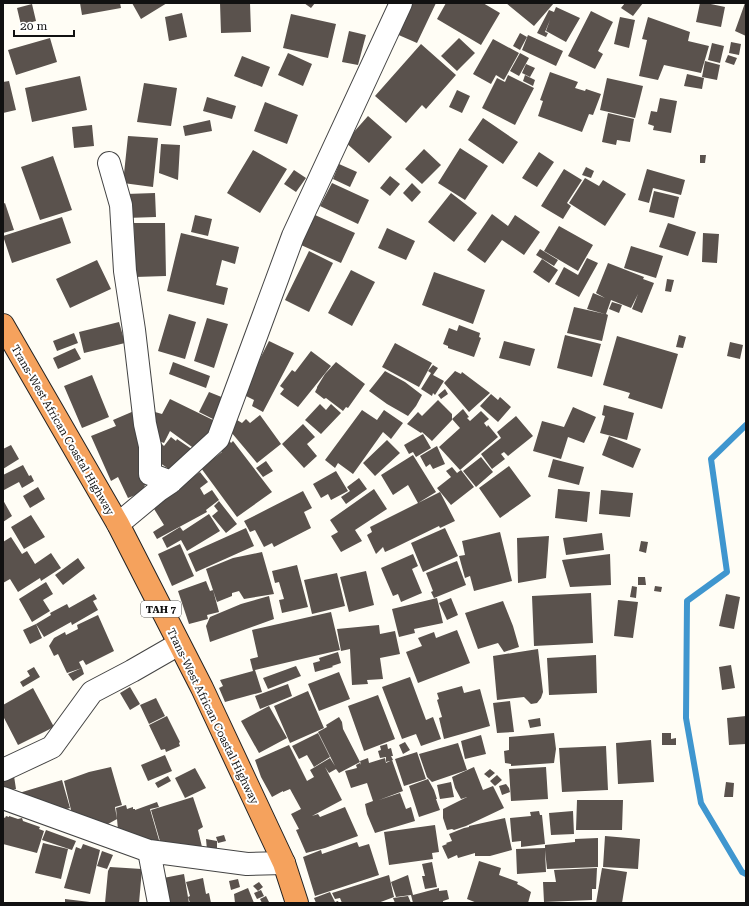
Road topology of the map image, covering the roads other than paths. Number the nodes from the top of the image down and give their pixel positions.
1 (401, 3) edge
2 (109, 162) dead end
3 (3, 325) edge
4 (171, 482) junction
5 (118, 524) junction
6 (179, 644) junction
7 (3, 770) edge
8 (3, 798) edge
9 (149, 852) junction
10 (284, 863) junction
11 (159, 903) edge
12 (297, 903) edge

1 - 4 street
2 - 4 street
3 - 5 highway, Trans-West African Coastal Highway / TAH 7
4 - 5 street
5 - 6 highway, Trans-West African Coastal Highway / TAH 7
6 - 7 street
6 - 10 highway, Trans-West African Coastal Highway / TAH 7
8 - 9 street
9 - 10 street
9 - 11 street
10 - 12 highway, Trans-West African Coastal Highway / TAH 7

